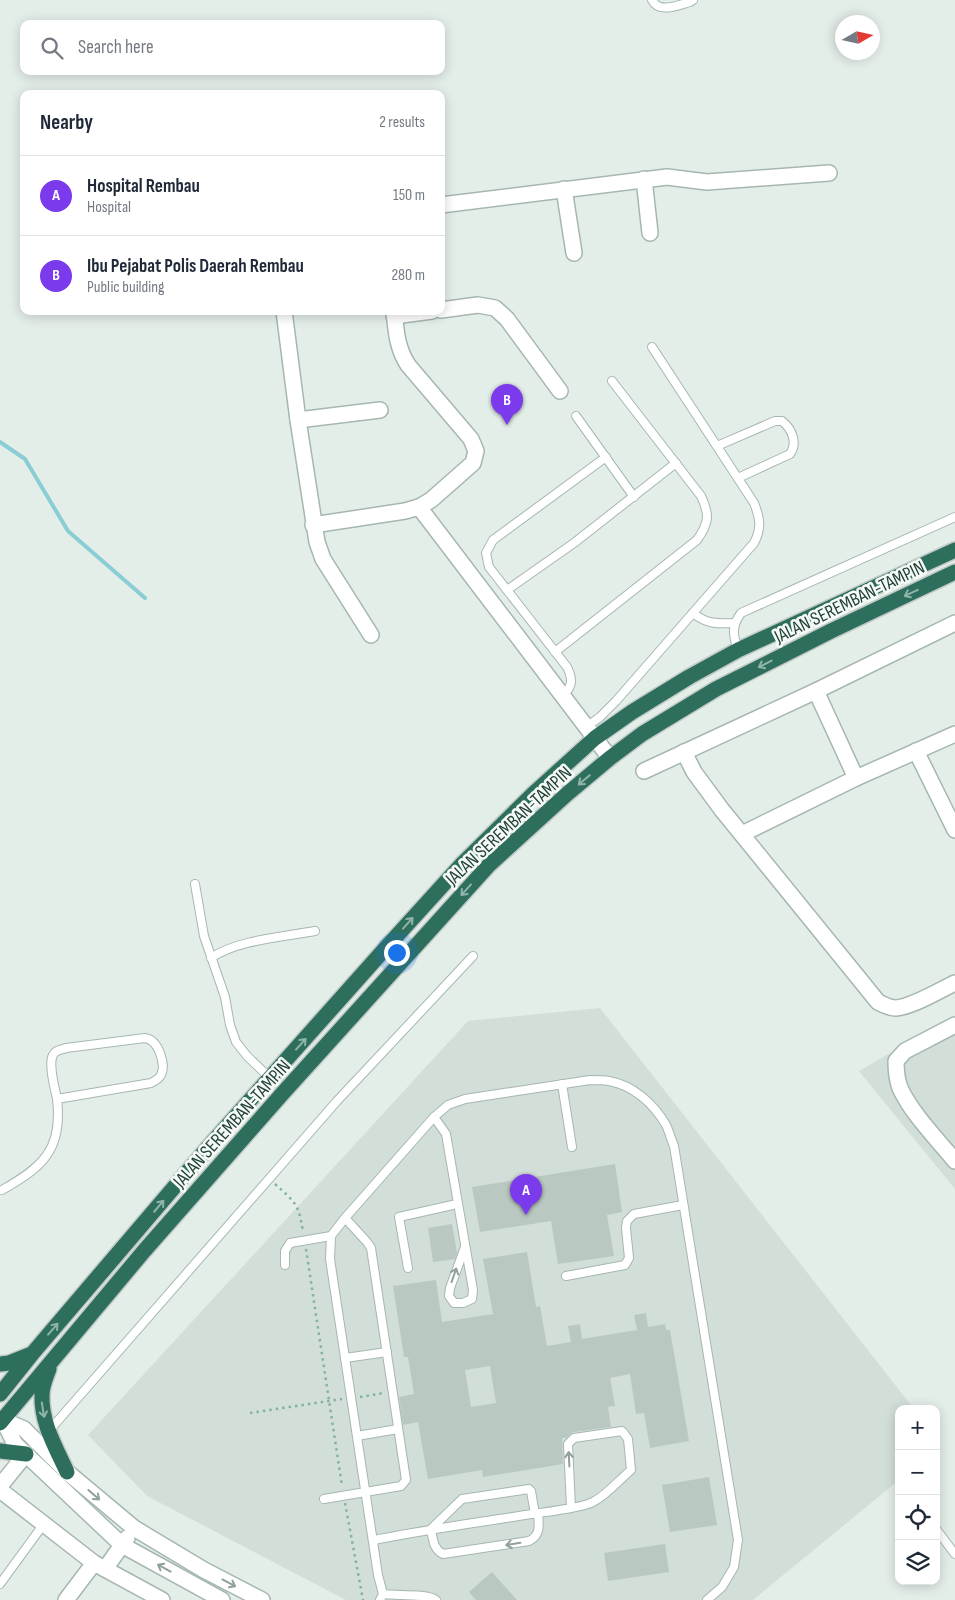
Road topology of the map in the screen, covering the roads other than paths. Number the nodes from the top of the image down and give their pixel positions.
1 (652, 0) edge
2 (693, 0) edge
3 (829, 173) dead end
4 (644, 179) junction
5 (564, 189) junction
6 (445, 204) edge
7 (650, 233) dead end
8 (574, 253) dead end
9 (445, 309) edge
10 (285, 315) edge
11 (394, 315) edge
12 (652, 347) dead end
13 (612, 381) dead end
14 (560, 391) dead end
15 (380, 410) dead end
16 (576, 416) dead end
17 (298, 420) junction
18 (717, 446) junction
19 (606, 458) junction
20 (676, 463) junction
21 (738, 478) junction
22 (634, 496) junction
23 (419, 506) junction
24 (955, 517) edge
25 (314, 525) junction
26 (955, 550) edge
27 (955, 572) edge
28 (507, 590) junction
29 (693, 613) junction
30 (734, 623) junction
31 (955, 623) edge
32 (371, 635) dead end
33 (738, 650) junction
34 (555, 652) junction
35 (816, 691) junction
36 (562, 696) junction
37 (590, 732) junction
38 (955, 734) edge
39 (916, 751) junction
40 (684, 752) junction
41 (610, 758) junction
42 (644, 772) dead end
43 (856, 778) junction
44 (955, 830) edge
45 (742, 834) junction
46 (195, 884) dead end
47 (315, 931) dead end
48 (473, 956) dead end
49 (211, 958) junction
50 (955, 983) edge
51 (955, 1025) edge
52 (270, 1078) junction
53 (562, 1084) junction
54 (57, 1099) junction
55 (434, 1117) junction
56 (572, 1147) dead end
57 (955, 1161) edge
58 (1, 1189) edge
59 (458, 1204) junction
60 (683, 1205) junction
61 (345, 1218) junction
62 (331, 1236) junction
63 (464, 1247) junction
64 (285, 1266) dead end
65 (408, 1268) dead end
66 (566, 1276) dead end
67 (387, 1352) junction
68 (32, 1354) junction
69 (345, 1358) junction
70 (51, 1362) junction
71 (0, 1364) edge
72 (0, 1394) edge
73 (2, 1422) edge
74 (398, 1429) junction
75 (48, 1432) junction
76 (357, 1436) junction
77 (0, 1451) edge
78 (26, 1454) junction
79 (67, 1472) junction
80 (0, 1488) edge
81 (366, 1492) junction
82 (324, 1499) dead end
83 (572, 1507) junction
84 (537, 1513) junction
85 (43, 1525) junction
86 (134, 1528) junction
87 (431, 1530) junction
88 (940, 1535) edge
89 (374, 1540) junction
90 (122, 1545) junction
91 (955, 1554) edge
92 (99, 1566) junction
93 (0, 1584) edge
94 (382, 1597) edge
95 (403, 1598) edge
96 (66, 1600) edge
97 (162, 1600) edge
98 (222, 1600) edge
99 (262, 1600) edge
100 (436, 1600) edge
101 (707, 1600) edge

1 - 2 lane
3 - 4 street
4 - 5 street
4 - 7 street
5 - 6 street
5 - 8 street
9 - 14 street
10 - 17 street
11 - 23 street
12 - 18 lane
13 - 20 lane
15 - 17 street
16 - 19 lane
17 - 25 street
18 - 21 lane
18 - 21 lane
19 - 22 lane
19 - 28 lane
20 - 22 lane
20 - 34 lane
21 - 29 lane
22 - 28 lane
23 - 25 street
23 - 36 street
24 - 30 lane
25 - 32 street
26 - 33 highway, JALAN SEREMBAN-TAMPIN
27 -> 41 highway, JALAN SEREMBAN-TAMPIN
28 - 34 lane
29 - 30 lane
29 - 37 lane
30 - 33 lane
31 - 35 street
33 - 37 highway, JALAN SEREMBAN-TAMPIN
34 - 36 lane
35 - 40 street
35 - 43 street
36 - 37 street
37 - 41 street
52 -> 37 highway, JALAN SEREMBAN-TAMPIN
38 - 39 street
39 - 43 street
39 - 44 street
40 - 42 street
40 - 45 street
41 -> 70 highway, JALAN SEREMBAN-TAMPIN
43 - 45 street
45 - 50 street
46 - 49 lane
47 - 49 lane
48 - 75 lane
49 - 52 lane
51 - 57 street
68 -> 52 highway, JALAN SEREMBAN-TAMPIN
53 - 55 lane
53 - 56 lane
53 - 60 lane
54 - 54 lane
54 - 58 lane
55 - 59 lane
55 - 61 lane
59 - 63 lane
59 - 65 lane
60 - 66 lane
60 - 101 lane
61 - 62 lane
61 - 67 lane
62 - 64 lane
62 - 69 lane
63 -> 63 lane
67 - 69 lane
67 - 74 lane
68 - 71 highway
68 - 72 highway, JALAN SEREMBAN-TAMPIN
69 - 76 lane
70 - 73 highway, JALAN SEREMBAN-TAMPIN
70 -> 75 highway
73 - 78 street
73 - 79 street
74 - 76 lane
74 - 81 lane
75 - 79 highway
76 - 81 lane
77 - 78 highway
78 - 80 street
78 - 90 street
79 -> 86 street
80 - 85 street
81 - 82 lane
81 - 89 lane
83 -> 83 lane
83 - 84 lane
84 - 87 lane
84 - 87 lane
84 -> 87 lane
85 - 92 street
85 - 93 lane
86 - 90 street
86 -> 99 street
87 - 89 lane
88 - 91 lane
89 - 94 lane
90 - 92 street
98 -> 90 street
92 - 96 street
92 - 97 street
94 - 95 lane
95 - 100 lane

